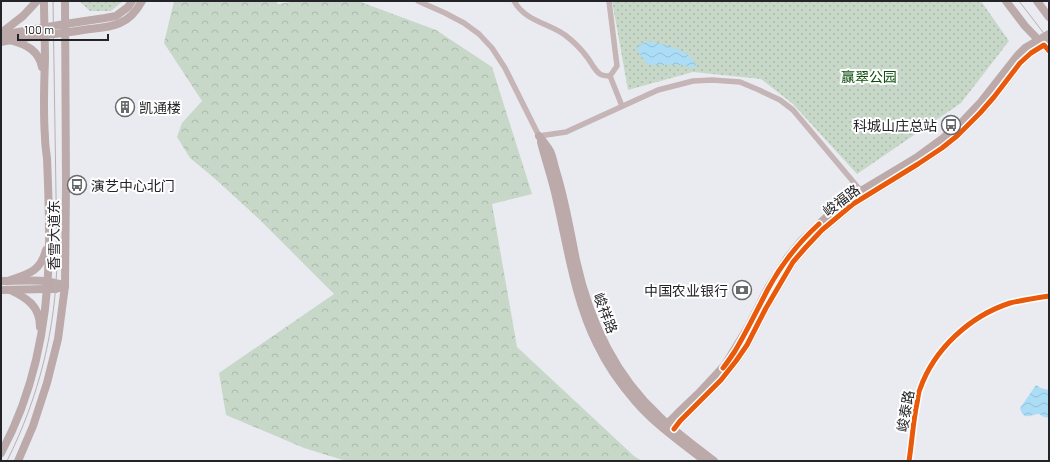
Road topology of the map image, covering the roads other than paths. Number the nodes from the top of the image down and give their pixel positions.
1 (37, 1) edge
2 (44, 1) edge
3 (65, 1) edge
4 (132, 1) edge
5 (142, 1) edge
6 (418, 1) edge
7 (514, 1) edge
8 (609, 1) edge
9 (1006, 1) edge
10 (1037, 1) edge
11 (1049, 16) edge
12 (65, 24) junction
13 (44, 31) junction
14 (65, 33) junction
15 (1, 34) edge
16 (1049, 34) edge
17 (10, 40) junction
18 (1, 42) edge
19 (1045, 44) edge
20 (610, 76) junction
21 (44, 83) junction
22 (622, 106) junction
23 (539, 136) junction
24 (861, 191) junction
25 (50, 232) junction
26 (4, 281) edge
27 (48, 285) junction
28 (65, 286) junction
29 (1, 290) edge
30 (10, 290) junction
31 (1049, 296) edge
32 (40, 343) junction
33 (669, 429) junction
34 (1, 453) edge
35 (18, 461) edge
36 (706, 461) edge
37 (714, 461) edge
38 (909, 461) edge

1 - 15 street
2 - 13 street, 香雪大道东
3 - 12 street, 香雪大道东
4 - 12 street
5 - 14 street
6 - 23 street, 峻祥路
7 - 20 street
8 - 20 street
9 - 19 street
10 - 11 street
12 - 13 street
12 - 14 street, 香雪大道东
13 - 14 street
13 - 15 street
13 - 17 street
13 - 21 street, 香雪大道东
14 - 28 street, 香雪大道东
16 - 19 street, 峻福路
17 - 18 street
17 - 21 street
19 - 24 street, 峻福路
19 - 33 street, 峻福路
20 - 22 street
21 - 25 street, 香雪大道东
22 - 23 street
22 - 24 street
23 - 33 street, 峻祥路
24 - 33 street, 峻福路
25 - 26 street
25 - 27 street, 香雪大道东
26 - 27 street
27 - 28 street
27 - 30 street
27 - 32 street, 香雪大道东
28 - 35 street, 香雪大道东
29 - 30 street
30 - 32 street
31 - 38 street, 峻泰路
32 - 34 street, 香雪大道东
33 - 36 street, 峻祥路
33 - 37 street, 峻祥路

